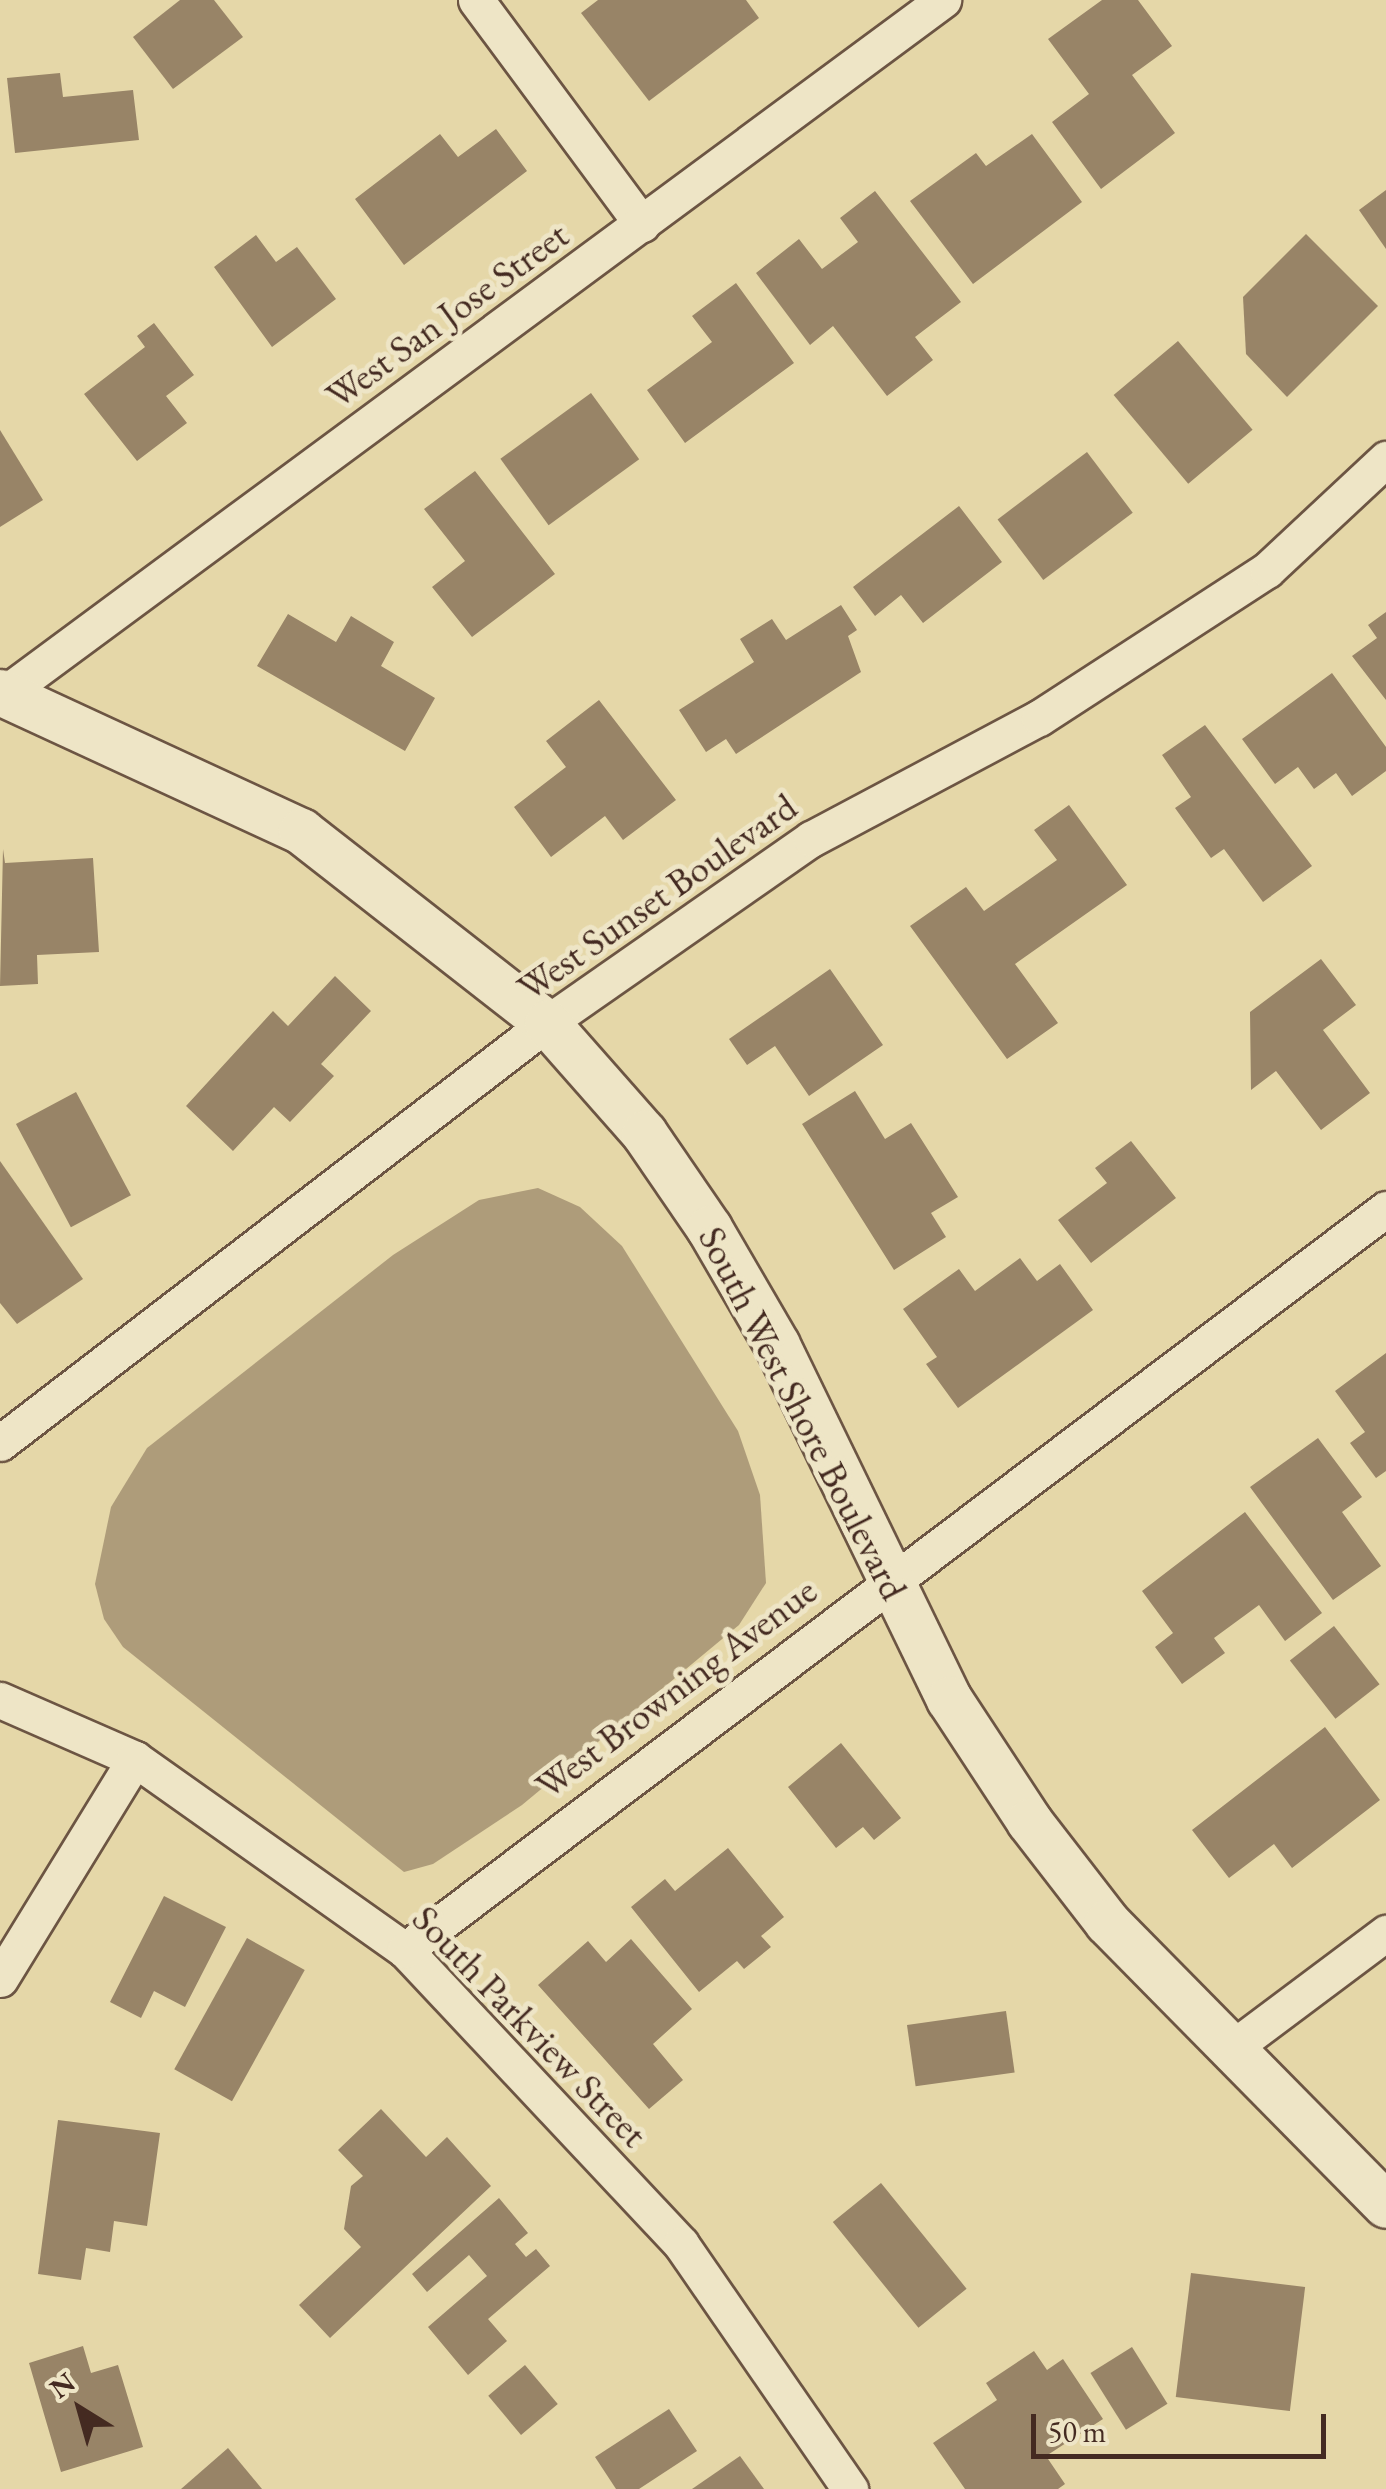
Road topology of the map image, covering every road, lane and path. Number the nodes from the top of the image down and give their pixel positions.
1 (476, 0) edge
2 (943, 0) edge
3 (642, 224) junction
4 (1386, 459) edge
5 (2, 694) edge
6 (547, 1023) junction
7 (1386, 1209) edge
8 (0, 1443) edge
9 (890, 1578) junction
10 (0, 1700) edge
11 (135, 1759) junction
12 (1386, 1933) edge
13 (405, 1950) junction
14 (0, 1979) edge
15 (1235, 2046) junction
16 (1386, 2205) edge
17 (850, 2489) edge

1 - 3 street
2 - 3 street, West San Jose Street
3 - 5 street, West San Jose Street
4 - 6 street, West Sunset Boulevard
5 - 6 street, South West Shore Boulevard
6 - 8 street, West Sunset Boulevard
6 - 9 street, South West Shore Boulevard
7 - 9 street, West Browning Avenue
9 - 13 street, West Browning Avenue
9 - 15 street, South West Shore Boulevard
10 - 11 street, South Parkview Street
11 - 13 street, South Parkview Street
11 - 14 street
12 - 15 street
13 - 17 street, South Parkview Street
15 - 16 street, South West Shore Boulevard

